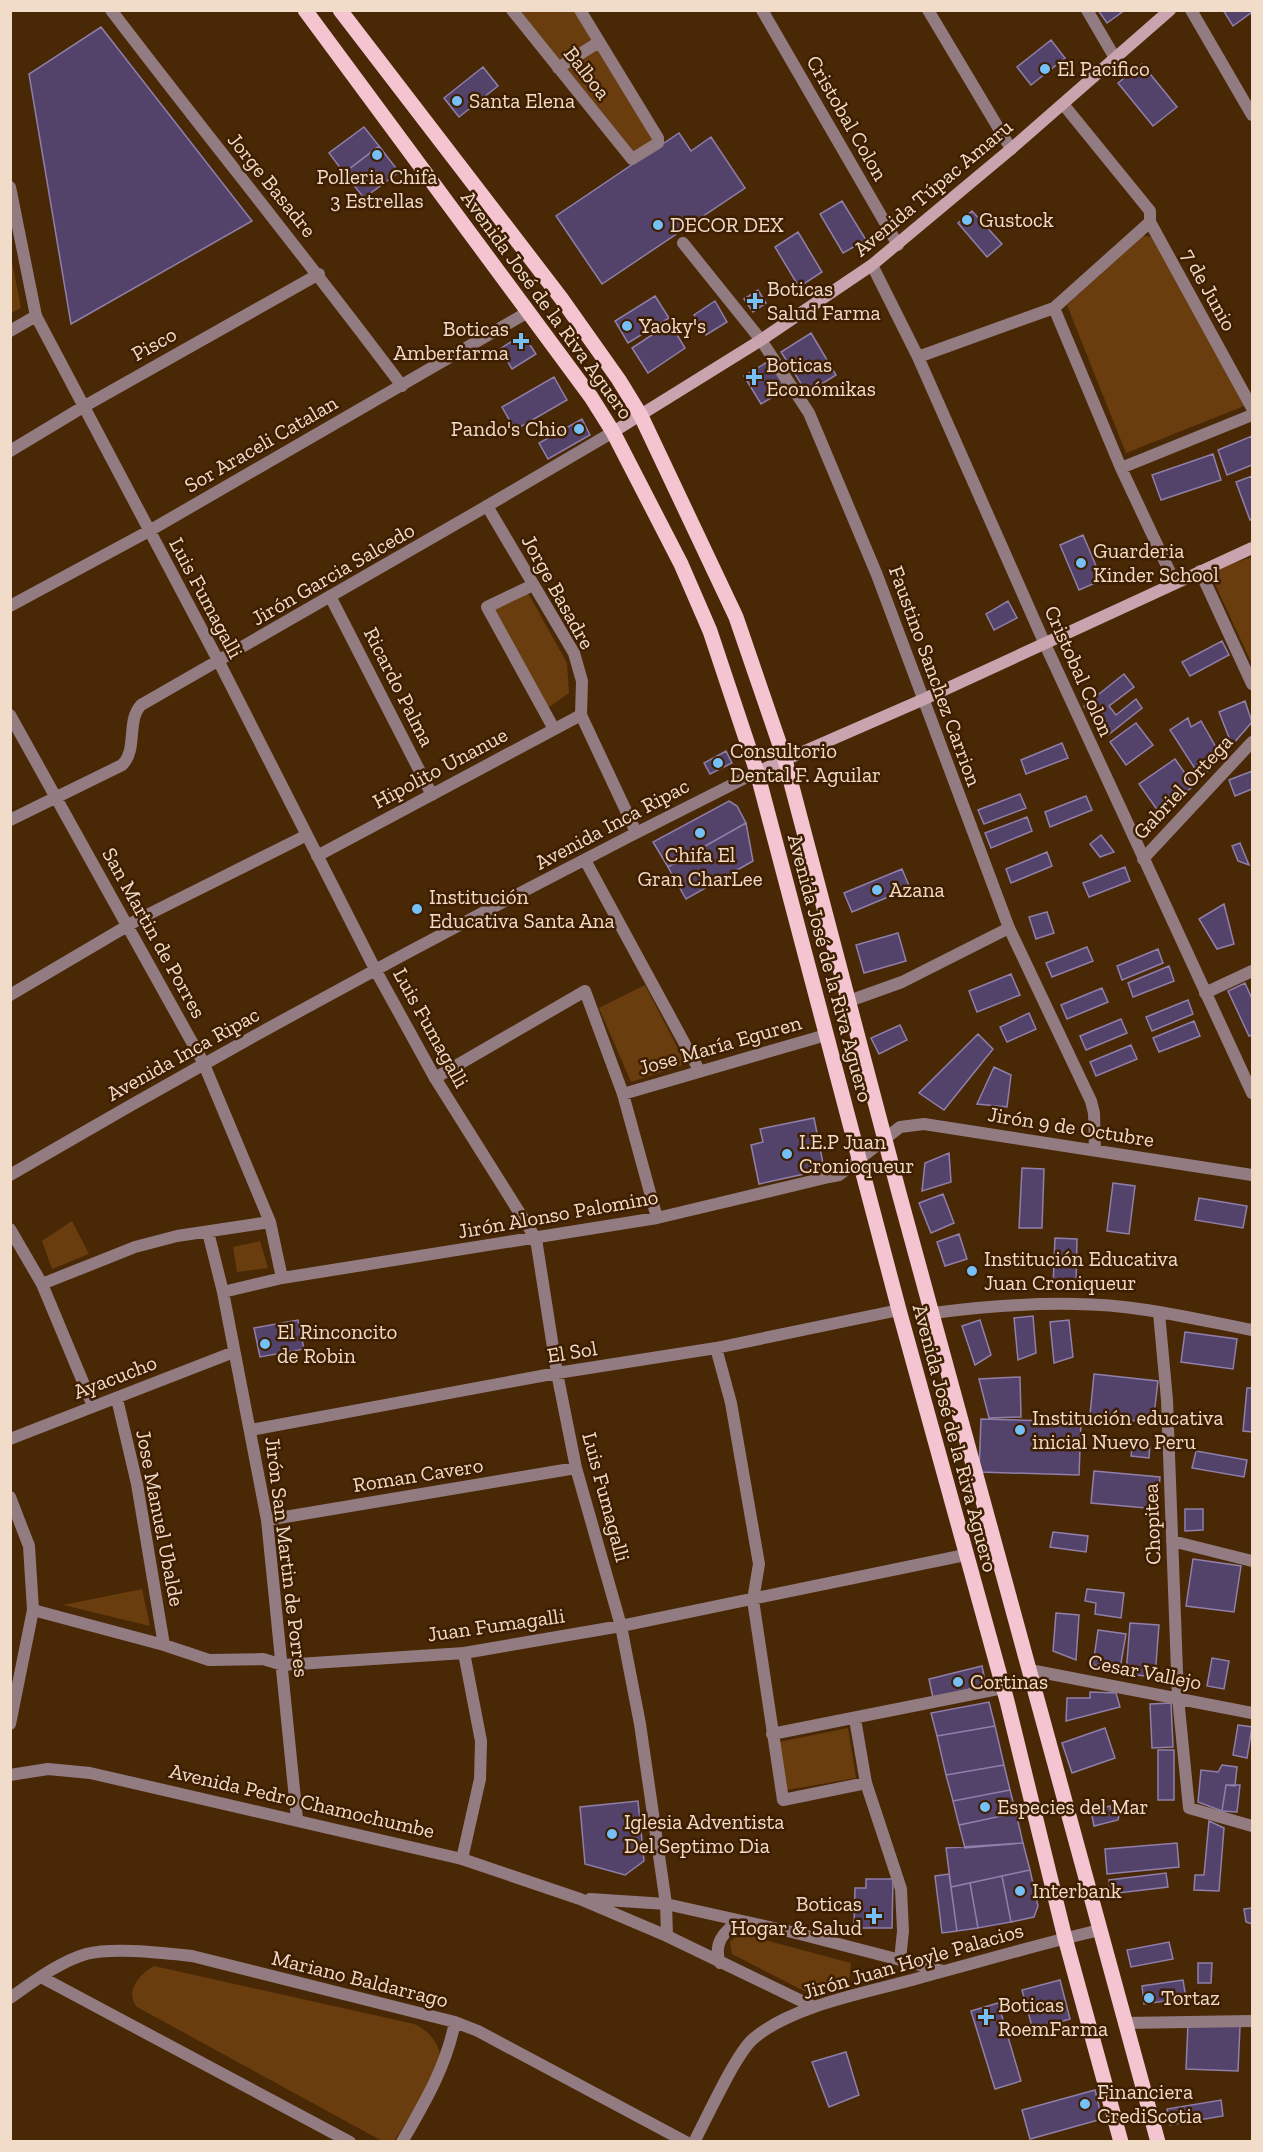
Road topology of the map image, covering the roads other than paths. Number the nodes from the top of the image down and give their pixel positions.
1 (111, 10) edge
2 (305, 10) edge
3 (340, 10) edge
4 (512, 10) edge
5 (580, 10) edge
6 (762, 10) edge
7 (928, 10) edge
8 (1087, 10) edge
9 (1170, 10) edge
10 (1191, 10) edge
11 (599, 42) junction
12 (1115, 57) junction
13 (558, 68) junction
14 (1063, 104) junction
15 (1252, 115) edge
16 (1011, 149) junction
17 (10, 187) edge
18 (1150, 222) junction
19 (683, 243) dead end
20 (898, 245) junction
21 (872, 265) junction
22 (319, 274) junction
23 (1054, 308) junction
24 (528, 312) junction
25 (36, 316) junction
26 (10, 331) edge
27 (761, 340) junction
28 (918, 357) junction
29 (402, 386) junction
30 (83, 406) junction
31 (1252, 408) edge
32 (1252, 415) edge
33 (641, 416) junction
34 (614, 432) junction
35 (10, 451) edge
36 (1120, 468) junction
37 (487, 506) junction
38 (149, 531) junction
39 (1252, 548) edge
40 (1200, 571) junction
41 (1176, 583) junction
42 (533, 585) junction
43 (331, 598) junction
44 (10, 606) edge
45 (1044, 642) junction
46 (219, 662) junction
47 (1252, 684) edge
48 (922, 700) junction
49 (10, 715) edge
50 (581, 715) junction
51 (554, 729) junction
52 (1252, 742) edge
53 (785, 760) junction
54 (757, 772) junction
55 (432, 795) junction
56 (56, 796) junction
57 (10, 820) edge
58 (636, 832) junction
59 (307, 836) junction
60 (317, 856) junction
61 (1143, 859) junction
62 (585, 860) junction
63 (127, 927) junction
64 (1009, 928) junction
65 (376, 971) junction
66 (1252, 971) edge
67 (1205, 993) junction
68 (10, 995) edge
69 (849, 1001) junction
70 (826, 1035) junction
71 (203, 1062) junction
72 (699, 1070) junction
73 (435, 1078) junction
74 (1252, 1093) edge
75 (623, 1094) junction
76 (885, 1137) junction
77 (1095, 1150) junction
78 (858, 1159) junction
79 (10, 1175) edge
80 (1252, 1175) edge
81 (657, 1218) junction
82 (270, 1222) junction
83 (10, 1229) edge
84 (208, 1232) junction
85 (536, 1239) junction
86 (282, 1278) junction
87 (42, 1284) junction
88 (223, 1292) junction
89 (899, 1310) junction
90 (933, 1313) junction
91 (1159, 1313) junction
92 (1252, 1330) edge
93 (716, 1348) junction
94 (234, 1352) junction
95 (557, 1373) junction
96 (117, 1399) junction
97 (93, 1406) junction
98 (251, 1430) junction
99 (10, 1439) edge
100 (576, 1468) junction
101 (10, 1497) edge
102 (267, 1520) junction
103 (1172, 1541) junction
104 (965, 1554) junction
105 (1252, 1561) edge
106 (753, 1600) junction
107 (33, 1610) junction
108 (621, 1626) junction
109 (164, 1645) junction
110 (464, 1653) junction
111 (282, 1665) junction
112 (1030, 1670) junction
113 (1003, 1688) junction
114 (1178, 1698) junction
115 (1252, 1713) edge
116 (855, 1719) junction
117 (10, 1724) edge
118 (772, 1734) junction
119 (10, 1774) edge
120 (866, 1783) junction
121 (297, 1819) junction
122 (1252, 1826) edge
123 (462, 1859) junction
124 (580, 1899) junction
125 (666, 1904) junction
126 (739, 1922) junction
127 (1100, 1930) junction
128 (667, 1936) junction
129 (1065, 1938) junction
130 (900, 1960) junction
131 (720, 1963) junction
132 (944, 1972) junction
133 (41, 1977) junction
134 (10, 1998) edge
135 (814, 2007) junction
136 (1252, 2021) edge
137 (454, 2022) junction
138 (1124, 2023) junction
139 (350, 2142) edge
140 (402, 2142) edge
141 (686, 2142) edge
142 (694, 2142) edge
143 (1121, 2142) edge
144 (1158, 2142) edge

1 - 22 street, Jorge Basadre
2 - 24 main road, Avenida José de la Riva Aguero
3 - 33 main road, Avenida José de la Riva Aguero
4 - 13 street, Balboa
5 - 11 street
6 - 20 street, Cristobal Colon
7 - 16 street
8 - 12 street
9 - 12 main road, Avenida Túpac Amaru
10 - 15 street
11 - 13 street
11 - 13 street, Balboa
12 - 14 main road, Avenida Túpac Amaru
14 - 16 main road, Avenida Túpac Amaru
14 - 18 street, 7 de Junio
16 - 20 main road, Avenida Túpac Amaru
17 - 25 street, Luis Fumagalli
18 - 23 street
18 - 31 street, 7 de Junio
19 - 27 street, Faustino Sanchez Carrion
20 - 21 main road, Avenida Túpac Amaru
21 - 27 main road, Avenida Túpac Amaru
21 - 28 street, Cristobal Colon
22 - 29 street, Jorge Basadre
22 - 30 street, Pisco
23 - 28 street
23 - 36 street
24 - 29 street, Sor Araceli Catalan
24 - 34 main road, Avenida José de la Riva Aguero
25 - 26 street
25 - 30 street, Luis Fumagalli
27 - 33 main road, Avenida Túpac Amaru
27 - 48 street, Faustino Sanchez Carrion
28 - 45 street, Cristobal Colon
29 - 38 street, Sor Araceli Catalan
30 - 35 street, Pisco
30 - 38 street, Luis Fumagalli
32 - 36 street
33 - 34 main road, Avenida Túpac Amaru
33 - 53 main road, Avenida José de la Riva Aguero
34 - 37 street, Jirón Garcia Salcedo
34 - 54 main road, Avenida José de la Riva Aguero
36 - 41 street
37 - 42 street, Jorge Basadre
37 - 43 street, Jirón Garcia Salcedo
38 - 44 street, Sor Araceli Catalan
38 - 46 street, Luis Fumagalli
39 - 40 main road, Avenida Inca Ripac
40 - 41 main road, Avenida Inca Ripac
40 - 47 street
41 - 45 main road, Avenida Inca Ripac
42 - 50 street, Jorge Basadre
42 - 51 street
43 - 46 street, Jirón Garcia Salcedo
43 - 55 street, Ricardo Palma
45 - 48 main road, Avenida Inca Ripac
45 - 61 street, Cristobal Colon
46 - 56 street, Jirón Garcia Salcedo
46 - 59 street, Luis Fumagalli
48 - 53 main road, Avenida Inca Ripac
48 - 64 street, Faustino Sanchez Carrion
49 - 56 street, San Martin de Porres
50 - 51 street, Hipolito Unanue
50 - 58 street, Jorge Basadre
51 - 55 street, Hipolito Unanue
52 - 61 street, Gabriel Ortega
53 - 54 main road, Avenida Inca Ripac
53 - 69 main road, Avenida José de la Riva Aguero
54 - 58 street, Avenida Inca Ripac
54 - 70 main road, Avenida José de la Riva Aguero
55 - 60 street, Hipolito Unanue
56 - 57 street, Jirón Garcia Salcedo
56 - 63 street, San Martin de Porres
58 - 62 street, Avenida Inca Ripac
59 - 60 street, Luis Fumagalli
59 - 63 street
60 - 65 street, Luis Fumagalli
61 - 67 street, Cristobal Colon
62 - 65 street, Avenida Inca Ripac
62 - 72 street
63 - 68 street
63 - 71 street, San Martin de Porres
64 - 69 street
64 - 77 street, Faustino Sanchez Carrion
65 - 71 street, Avenida Inca Ripac
65 - 73 street, Luis Fumagalli
66 - 67 street
67 - 74 street, Cristobal Colon
69 - 76 main road, Avenida José de la Riva Aguero
70 - 72 street, Jose María Eguren
70 - 78 main road, Avenida José de la Riva Aguero
71 - 79 street, Avenida Inca Ripac
71 - 82 street, San Martin de Porres
72 - 75 street, Jose María Eguren
73 - 75 street
73 - 85 street, Luis Fumagalli
75 - 81 street
76 - 77 street, Jirón 9 de Octubre
76 - 78 street, Jirón Alonso Palomino
76 - 90 main road, Avenida José de la Riva Aguero
77 - 80 street, Jirón 9 de Octubre
78 - 81 street, Jirón Alonso Palomino
78 - 89 main road, Avenida José de la Riva Aguero
81 - 85 street, Jirón Alonso Palomino
82 - 84 street
82 - 86 street, San Martin de Porres
83 - 87 street
84 - 87 street
84 - 88 street, Jirón San Martin de Porres
85 - 86 street, Jirón Alonso Palomino
85 - 95 street, Luis Fumagalli
86 - 88 street, Jirón Alonso Palomino
87 - 97 street
88 - 94 street, Jirón San Martin de Porres
89 - 93 street, El Sol
89 - 104 main road, Avenida José de la Riva Aguero
90 - 91 street
90 - 112 main road, Avenida José de la Riva Aguero
91 - 92 street
91 - 103 street, Chopitea
93 - 95 street, El Sol
93 - 106 street
94 - 96 street, Ayacucho
94 - 98 street, Jirón San Martin de Porres
95 - 98 street, El Sol
95 - 100 street, Luis Fumagalli
96 - 97 street, Ayacucho
96 - 109 street, Jose Manuel Ubalde
97 - 99 street, Ayacucho
98 - 102 street, Jirón San Martin de Porres
100 - 102 street, Roman Cavero
100 - 108 street, Luis Fumagalli
101 - 107 street
102 - 111 street, Jirón San Martin de Porres
103 - 105 street
103 - 114 street, Chopitea
104 - 106 street, Juan Fumagalli
104 - 113 main road, Avenida José de la Riva Aguero
106 - 108 street, Juan Fumagalli
106 - 118 street
107 - 109 street, Juan Fumagalli
107 - 117 street
108 - 110 street, Juan Fumagalli
108 - 125 street, Luis Fumagalli
109 - 111 street, Juan Fumagalli
110 - 111 street, Juan Fumagalli
110 - 123 street
111 - 121 street, Jirón San Martin de Porres
112 - 114 street, Cesar Vallejo
112 - 127 main road, Avenida José de la Riva Aguero
113 - 116 street
113 - 129 main road, Avenida José de la Riva Aguero
114 - 115 street, Cesar Vallejo
114 - 122 street, Chopitea
116 - 118 street
116 - 120 street
118 - 120 street
119 - 121 street, Avenida Pedro Chamochumbe
120 - 130 street
121 - 123 street, Avenida Pedro Chamochumbe
123 - 124 street, Avenida Pedro Chamochumbe
124 - 125 street, Avenida Pedro Chamochumbe
124 - 128 street, Avenida Pedro Chamochumbe
125 - 126 street, Avenida Pedro Chamochumbe
125 - 128 street, Luis Fumagalli
126 - 130 street, Avenida Pedro Chamochumbe
126 - 131 street
127 - 129 street, Jirón Juan Hoyle Palacios
127 - 138 main road, Avenida José de la Riva Aguero
128 - 131 street, Avenida Pedro Chamochumbe
129 - 132 street, Jirón Juan Hoyle Palacios
129 - 143 main road, Avenida José de la Riva Aguero
130 - 132 street, Avenida Pedro Chamochumbe
131 - 135 street, Avenida Pedro Chamochumbe
132 - 135 street, Jirón Juan Hoyle Palacios
133 - 134 street, Mariano Baldarrago
133 - 137 street, Mariano Baldarrago
133 - 139 street
135 - 142 street, Jirón Juan Hoyle Palacios
136 - 138 street
137 - 140 street
137 - 141 street, Mariano Baldarrago
138 - 144 main road, Avenida José de la Riva Aguero

